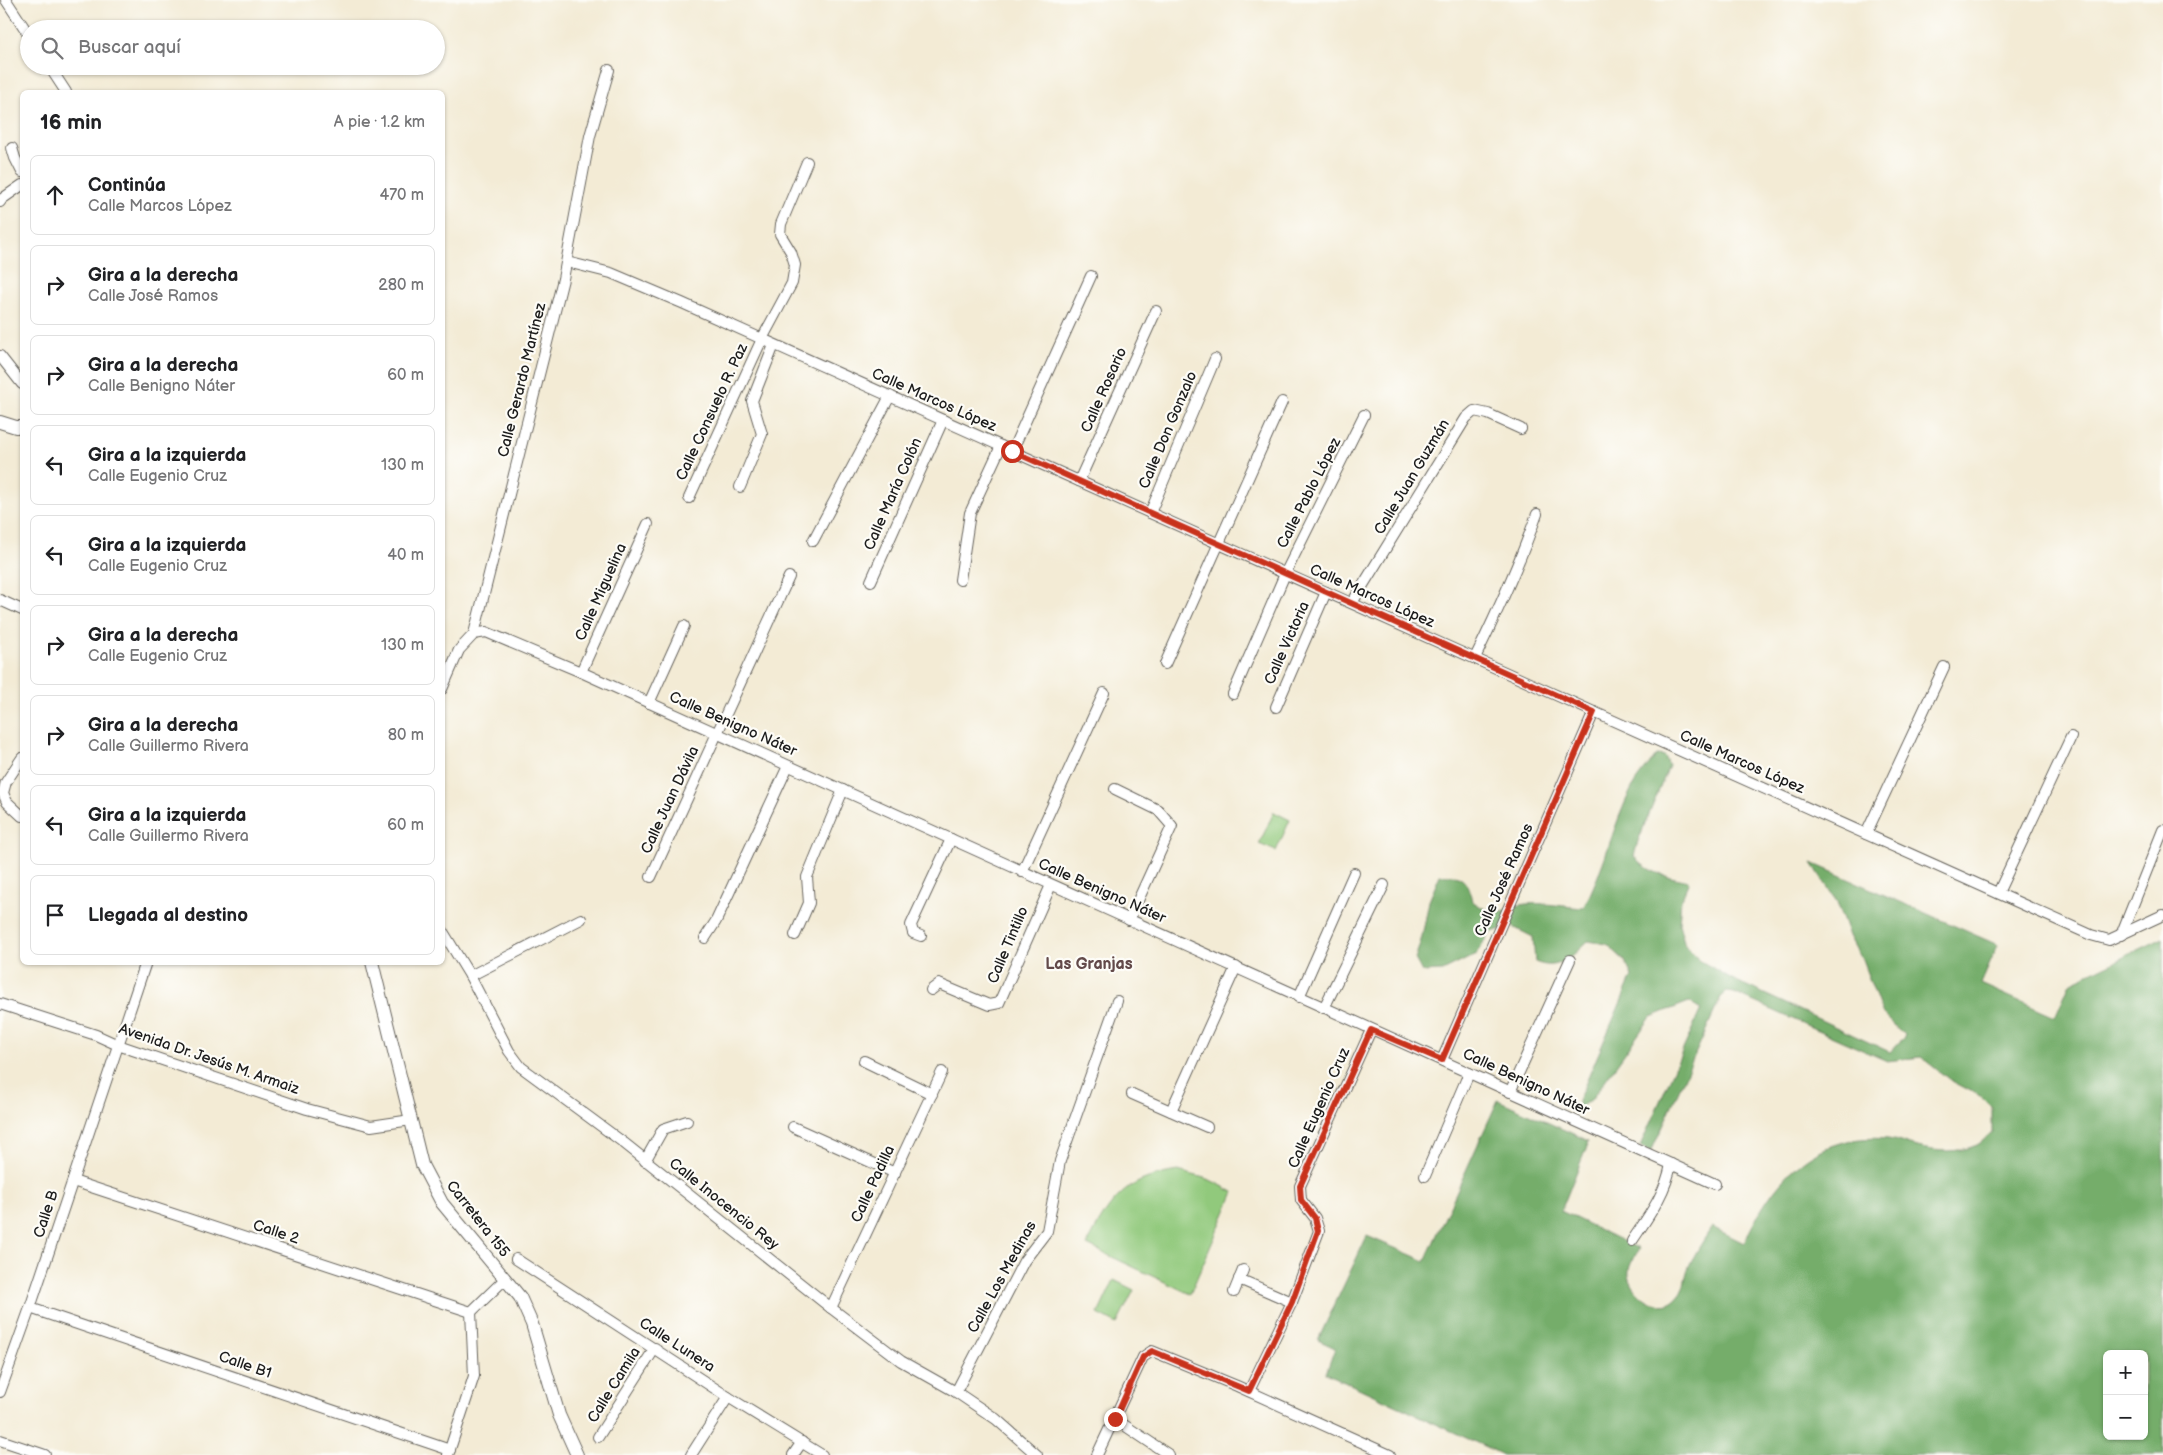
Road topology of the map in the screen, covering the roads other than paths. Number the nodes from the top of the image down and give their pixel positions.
1 (6, 0) edge
2 (20, 21) edge
3 (610, 70) dead end
4 (55, 75) edge
5 (65, 90) edge
6 (12, 148) dead end
7 (807, 162) dead end
8 (20, 168) edge
9 (20, 186) edge
10 (0, 202) edge
11 (567, 262) junction
12 (1091, 276) dead end
13 (1156, 311) dead end
14 (762, 339) junction
15 (774, 344) junction
16 (0, 356) edge
17 (1215, 359) dead end
18 (20, 381) edge
19 (890, 396) junction
20 (1282, 402) dead end
21 (1364, 415) dead end
22 (943, 420) junction
23 (0, 422) edge
24 (20, 427) edge
25 (1521, 429) dead end
26 (1001, 446) junction
27 (1012, 451) junction
28 (1079, 481) junction
29 (740, 487) dead end
30 (689, 498) dead end
31 (1150, 513) junction
32 (1537, 514) dead end
33 (648, 524) dead end
34 (813, 541) dead end
35 (1219, 544) junction
36 (1285, 574) junction
37 (789, 577) dead end
38 (960, 580) dead end
39 (871, 581) dead end
40 (1326, 592) junction
41 (0, 600) edge
42 (1352, 603) junction
43 (20, 609) edge
44 (684, 626) dead end
45 (474, 634) junction
46 (1475, 658) junction
47 (1165, 664) dead end
48 (1944, 667) dead end
49 (581, 672) junction
50 (445, 682) edge
51 (1104, 693) dead end
52 (1233, 694) dead end
53 (649, 703) junction
54 (1276, 707) dead end
55 (1594, 712) junction
56 (716, 734) junction
57 (2071, 737) dead end
58 (20, 761) edge
59 (788, 766) junction
60 (1115, 788) dead end
61 (843, 790) junction
62 (20, 814) edge
63 (2163, 830) edge
64 (1866, 834) junction
65 (951, 840) junction
66 (1022, 872) junction
67 (1354, 873) dead end
68 (651, 877) dead end
69 (1051, 885) junction
70 (1384, 885) dead end
71 (1998, 893) junction
72 (2163, 915) edge
73 (581, 919) dead end
74 (1129, 920) junction
75 (445, 935) edge
76 (795, 935) dead end
77 (2121, 935) junction
78 (921, 936) dead end
79 (705, 938) dead end
80 (1570, 960) dead end
81 (145, 965) edge
82 (373, 965) edge
83 (1236, 968) junction
84 (470, 976) junction
85 (931, 990) dead end
86 (1299, 997) junction
87 (1117, 1001) dead end
88 (0, 1004) edge
89 (1324, 1008) junction
90 (1371, 1030) junction
91 (118, 1045) junction
92 (1442, 1060) junction
93 (864, 1061) dead end
94 (942, 1072) dead end
95 (1469, 1073) junction
96 (1510, 1092) junction
97 (932, 1094) junction
98 (1132, 1094) dead end
99 (1171, 1111) junction
100 (411, 1120) junction
101 (687, 1121) dead end
102 (793, 1127) dead end
103 (1207, 1127) dead end
104 (645, 1160) junction
105 (1671, 1164) junction
106 (895, 1173) junction
107 (1425, 1176) dead end
108 (73, 1181) junction
109 (1715, 1184) dead end
110 (1632, 1242) dead end
111 (516, 1259) dead end
112 (505, 1279) junction
113 (1234, 1292) dead end
114 (1292, 1302) junction
115 (30, 1308) junction
116 (830, 1308) junction
117 (471, 1312) junction
118 (655, 1348) junction
119 (1249, 1391) junction
120 (0, 1392) edge
121 (956, 1392) junction
122 (728, 1397) junction
123 (1115, 1419) junction
124 (598, 1437) dead end
125 (0, 1440) edge
126 (802, 1442) junction
127 (449, 1453) edge
128 (45, 1455) edge
129 (577, 1455) edge
130 (691, 1455) edge
131 (793, 1455) edge
132 (822, 1455) edge
133 (1037, 1455) edge
134 (1096, 1455) edge
135 (1169, 1455) edge
136 (1390, 1455) edge

1 - 2 street
3 - 11 street, Calle Gerardo Martínez
4 - 5 street
6 - 8 street
7 - 14 street, Calle Consuelo R. Paz
9 - 10 street
11 - 14 street, Calle Marcos López
11 - 45 street, Calle Gerardo Martínez
12 - 27 street
13 - 28 street, Calle Rosario
14 - 15 street, Calle Marcos López
14 - 30 street, Calle Consuelo R. Paz
15 - 19 street, Calle Marcos López
15 - 29 street
16 - 18 street
17 - 31 street, Calle Don Gonzalo
19 - 22 street, Calle Marcos López
19 - 34 street
20 - 35 street
21 - 36 street, Calle Pablo López
22 - 26 street, Calle Marcos López
22 - 39 street, Calle María Colón
23 - 24 street
25 - 42 street, Calle Juan Guzmán
26 - 27 street, Calle Marcos López
26 - 38 street
27 - 28 street, Calle Marcos López
28 - 31 street, Calle Marcos López
31 - 35 street, Calle Marcos López
32 - 46 street
33 - 49 street, Calle Miguelina
35 - 36 street, Calle Marcos López
35 - 47 street
36 - 40 street, Calle Marcos López
36 - 52 street, Calle Pablo López
37 - 56 street, Calle Juan Dávila
40 - 42 street, Calle Marcos López
40 - 54 street, Calle Victoria
41 - 43 street
42 - 46 street, Calle Marcos López
44 - 53 street
45 - 49 street, Calle Benigno Náter
45 - 50 street, Calle Gerardo Martínez
46 - 55 street, Calle Marcos López
48 - 64 street
49 - 53 street, Calle Benigno Náter
51 - 66 street
53 - 56 street, Calle Benigno Náter
55 - 64 street, Calle Marcos López
55 - 92 street, Calle José Ramos
56 - 59 street, Calle Benigno Náter
56 - 68 street, Calle Juan Dávila
57 - 71 street
58 - 62 street
59 - 61 street, Calle Benigno Náter
59 - 79 street
60 - 74 street
61 - 65 street, Calle Benigno Náter
61 - 76 street
63 - 77 street
64 - 71 street, Calle Marcos López
65 - 66 street, Calle Benigno Náter
65 - 78 street
66 - 69 street, Calle Benigno Náter
67 - 86 street
69 - 74 street, Calle Benigno Náter
69 - 85 street, Calle Tintillo
70 - 89 street
71 - 77 street, Calle Marcos López
72 - 77 street, Calle Marcos López
73 - 84 street
74 - 83 street, Calle Benigno Náter
75 - 84 street, Calle Inocencio Rey
80 - 96 street
81 - 91 street, Calle B
82 - 100 street, Carretera 155
83 - 86 street, Calle Benigno Náter
83 - 99 street
84 - 104 street, Calle Inocencio Rey
86 - 89 street, Calle Benigno Náter
87 - 121 street, Calle Los Medinas
88 - 91 street, Avenida Dr. Jesús M. Armaiz
89 - 90 street, Calle Benigno Náter
90 - 92 street, Calle Benigno Náter
90 - 114 street, Calle Eugenio Cruz
91 - 100 street, Avenida Dr. Jesús M. Armaiz
91 - 108 street, Calle B
92 - 95 street, Calle Benigno Náter
93 - 97 street
94 - 97 street, Calle Padilla
95 - 96 street, Calle Benigno Náter
95 - 107 street
96 - 105 street, Calle Benigno Náter
97 - 106 street, Calle Padilla
98 - 99 street
99 - 103 street
100 - 112 street, Carretera 155
101 - 104 street
102 - 106 street
104 - 116 street, Calle Inocencio Rey
105 - 109 street, Calle Benigno Náter
105 - 110 street
106 - 116 street, Calle Padilla
108 - 115 street, Calle B
108 - 117 street, Calle 2
111 - 118 street, Calle Lunera
112 - 117 street
112 - 129 street, Carretera 155
113 - 114 street
114 - 119 street, Calle Eugenio Cruz
115 - 120 street, Calle B
115 - 127 street, Calle B1
116 - 121 street, Calle Inocencio Rey
117 - 127 street
118 - 122 street, Calle Lunera
118 - 124 street, Calle Camila
119 - 123 street
119 - 136 street
121 - 133 street, Calle Inocencio Rey
122 - 126 street, Calle Lunera
122 - 130 street
123 - 134 street
123 - 135 street
125 - 128 street
126 - 131 street
126 - 132 street, Calle Lunera

